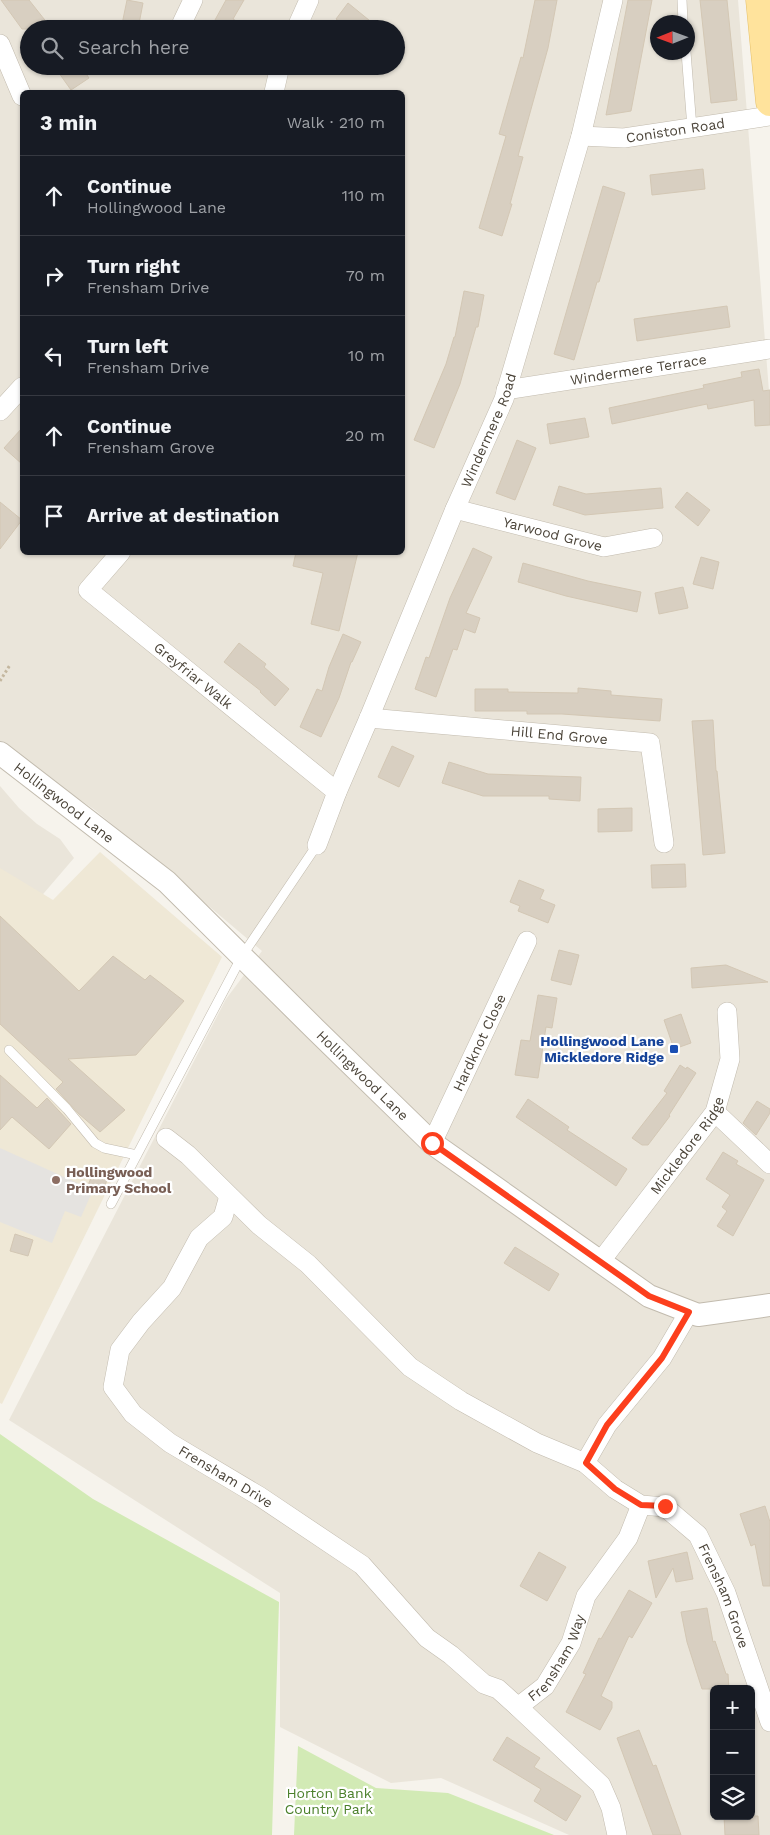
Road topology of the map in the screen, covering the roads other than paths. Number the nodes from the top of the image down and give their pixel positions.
1 (193, 0) edge
2 (309, 0) edge
3 (613, 0) edge
4 (682, 0) edge
5 (760, 0) edge
6 (683, 15) edge
7 (183, 20) edge
8 (300, 20) edge
9 (0, 44) edge
10 (687, 60) edge
11 (278, 75) edge
12 (274, 90) edge
13 (20, 91) edge
14 (770, 102) edge
15 (770, 116) edge
16 (692, 128) junction
17 (581, 136) junction
18 (770, 350) edge
19 (20, 389) edge
20 (506, 390) junction
21 (0, 411) edge
22 (455, 509) junction
23 (653, 538) dead end
24 (118, 555) edge
25 (369, 718) junction
26 (0, 753) edge
27 (337, 792) junction
28 (664, 843) dead end
29 (317, 845) joint
30 (527, 941) dead end
31 (242, 956) junction
32 (727, 1012) dead end
33 (9, 1050) dead end
34 (715, 1112) junction
35 (166, 1138) dead end
36 (432, 1143) junction
37 (137, 1156) junction
38 (770, 1164) edge
39 (229, 1196) junction
40 (111, 1204) dead end
41 (600, 1262) junction
42 (770, 1305) edge
43 (689, 1312) junction
44 (586, 1463) junction
45 (641, 1505) junction
46 (518, 1707) junction
47 (770, 1722) edge
48 (617, 1835) edge

1 - 7 street
2 - 8 street
3 - 17 street, Windermere Road
4 - 6 lane
5 - 14 main road
9 - 13 street
10 - 16 lane
11 - 12 street
15 - 16 street, Coniston Road
16 - 17 street, Coniston Road
17 - 20 street, Windermere Road
18 - 20 street, Windermere Terrace
19 - 21 street
20 - 22 street, Windermere Road
22 - 23 street, Yarwood Grove
22 - 25 street, Windermere Road
24 - 27 street, Greyfriar Walk
25 - 27 street, Windermere Road
25 - 28 street, Hill End Grove
26 - 31 street, Hollingwood Lane
27 - 29 street, Windermere Road
29 - 31 lane
30 - 36 street, Hardknot Close
31 - 36 street, Hollingwood Lane
31 - 37 lane
32 - 34 street, Mickledore Ridge
33 - 37 lane
34 - 38 street
34 - 41 street, Mickledore Ridge
35 - 39 street
36 - 41 street, Hollingwood Lane
37 - 40 lane
39 - 44 street
39 - 46 street, Frensham Drive
41 - 43 street, Hollingwood Lane
42 - 43 street, Hollingwood Lane
43 - 44 street
44 - 45 street, Frensham Grove
45 - 46 street, Frensham Way
45 - 47 street, Frensham Grove
46 - 48 street, Frensham Way

